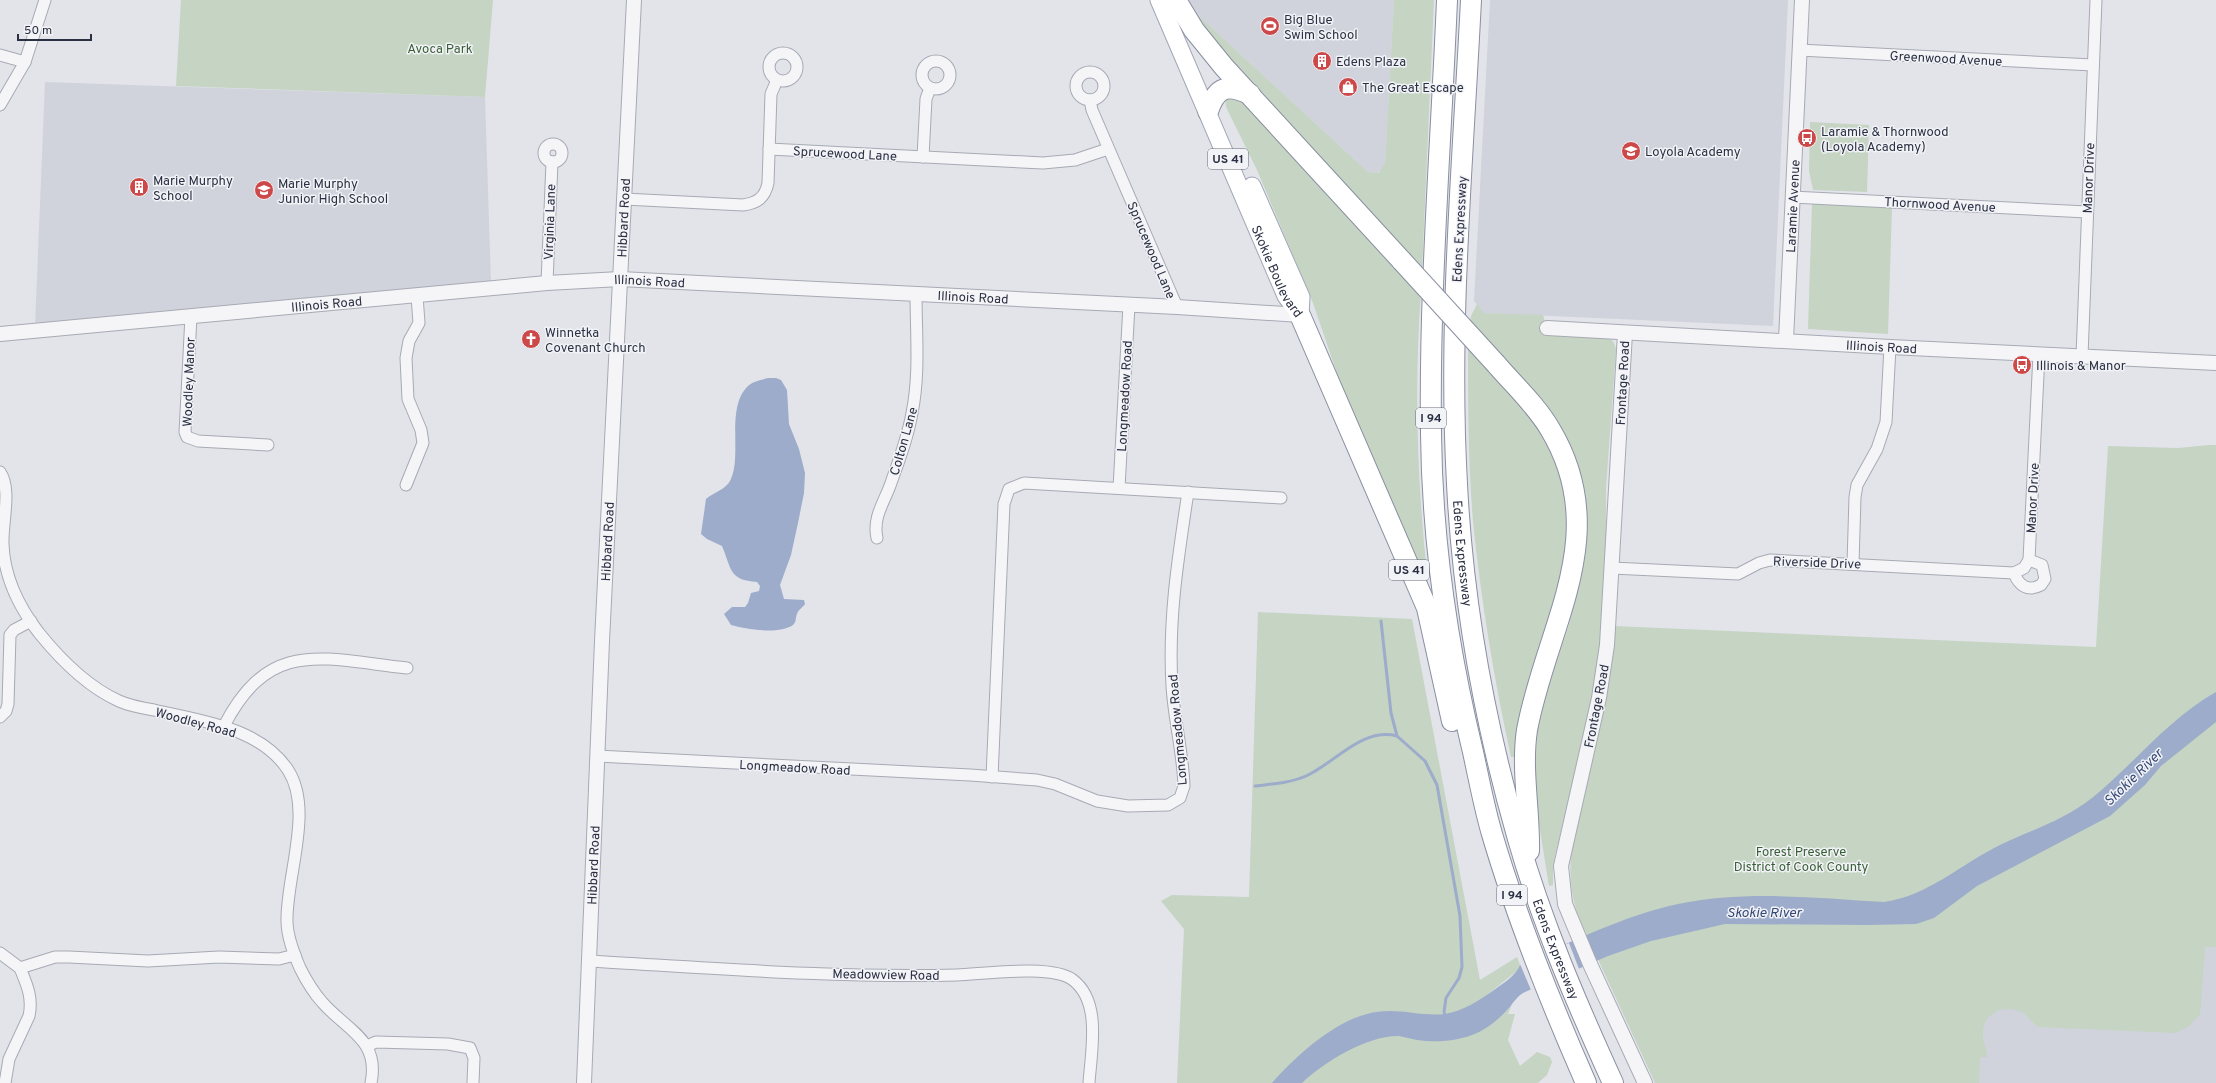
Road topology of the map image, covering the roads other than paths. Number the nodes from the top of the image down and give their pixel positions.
1 (45, 0) edge
2 (634, 0) edge
3 (1160, 0) edge
4 (1172, 0) edge
5 (1176, 0) edge
6 (1447, 0) edge
7 (1471, 0) edge
8 (1802, 0) edge
9 (2096, 0) edge
10 (1799, 50) junction
11 (0, 55) edge
12 (25, 62) junction
13 (2093, 65) junction
14 (777, 80) dead end
15 (930, 88) dead end
16 (1250, 94) junction
17 (1090, 100) dead end
18 (1211, 104) junction
19 (0, 105) edge
20 (769, 149) junction
21 (1108, 149) junction
22 (924, 157) junction
23 (552, 162) dead end
24 (1792, 197) junction
25 (624, 199) junction
26 (2087, 212) junction
27 (620, 279) junction
28 (547, 283) junction
29 (916, 294) junction
30 (417, 296) junction
31 (1129, 305) junction
32 (1177, 307) junction
33 (1300, 315) junction
34 (191, 316) junction
35 (1547, 328) dead end
36 (1625, 333) junction
37 (0, 334) edge
38 (1786, 340) junction
39 (1890, 347) junction
40 (2039, 354) junction
41 (2082, 356) junction
42 (2216, 363) edge
43 (268, 445) dead end
44 (0, 472) edge
45 (406, 485) dead end
46 (1119, 488) junction
47 (1188, 492) junction
48 (1281, 498) dead end
49 (877, 538) dead end
50 (1853, 564) junction
51 (2027, 564) junction
52 (1612, 568) junction
53 (2014, 573) junction
54 (31, 621) junction
55 (407, 668) dead end
56 (0, 717) edge
57 (224, 726) junction
58 (597, 756) junction
59 (992, 777) junction
60 (1491, 831) junction
61 (1529, 871) junction
62 (0, 953) edge
63 (295, 955) junction
64 (589, 961) junction
65 (20, 968) junction
66 (367, 1046) junction
67 (5, 1083) edge
68 (371, 1083) edge
69 (473, 1083) edge
70 (584, 1083) edge
71 (1089, 1083) edge
72 (1586, 1083) edge
73 (1613, 1083) edge
74 (1645, 1083) edge

1 - 12 street
2 - 25 street, Hibbard Road
3 - 18 main road, Skokie Boulevard / US 41
4 - 18 main road, Skokie Boulevard / US 41
5 - 16 highway
6 - 60 highway, Edens Expressway / I 94
7 - 61 highway, Edens Expressway / I 94
8 - 10 street, Laramie Avenue
9 - 13 street, Manor Drive
10 - 13 street, Greenwood Avenue
10 - 24 street, Laramie Avenue
11 - 12 street
12 - 19 street
13 - 26 street, Manor Drive
14 - 20 street
15 - 22 street
16 - 18 highway
16 - 61 highway, bridge
17 - 21 street, Sprucewood Lane
18 - 33 main road, Skokie Boulevard / US 41
20 - 22 street, Sprucewood Lane
20 - 25 street
21 - 22 street, Sprucewood Lane
21 - 32 street, Sprucewood Lane
23 - 28 street, Virginia Lane
24 - 26 street, Thornwood Avenue
24 - 38 street, Laramie Avenue
25 - 27 street, Hibbard Road
26 - 41 street, Manor Drive
27 - 28 street, Illinois Road
27 - 29 street, Illinois Road
27 - 58 street, Hibbard Road
28 - 30 street, Illinois Road
29 - 31 street, Illinois Road
29 - 49 street, Colton Lane
30 - 34 street, Illinois Road
30 - 45 street
31 - 32 street, Illinois Road
31 - 46 street, Longmeadow Road
32 - 33 street, Illinois Road
33 - 60 highway, US 41
34 - 37 street, Illinois Road
34 - 43 street, Woodley Manor
35 - 36 street, Illinois Road
36 - 38 street, Illinois Road
36 - 52 street, Frontage Road
38 - 39 street, Illinois Road
39 - 40 street, Illinois Road
39 - 50 street
40 - 41 street, Illinois Road
40 - 51 street, Manor Drive
41 - 42 street, Illinois Road
44 - 54 street, Woodley Road
46 - 47 street
46 - 59 street
47 - 48 street
47 - 59 street, Longmeadow Road
50 - 52 street, Riverside Drive
50 - 53 street, Riverside Drive
51 - 53 street, Riverside Drive
51 - 53 street
52 - 74 street, Frontage Road
54 - 56 street
54 - 57 street, Woodley Road
55 - 57 street
57 - 63 street, Woodley Road
58 - 59 street, Longmeadow Road
58 - 64 street, Hibbard Road
60 - 72 highway, Edens Expressway / I 94
61 - 73 highway, Edens Expressway / I 94
62 - 65 street
63 - 65 street
63 - 66 street, Woodley Road
64 - 70 street, Hibbard Road
64 - 71 street, Meadowview Road
65 - 67 street
66 - 68 street, Woodley Road
66 - 69 street

